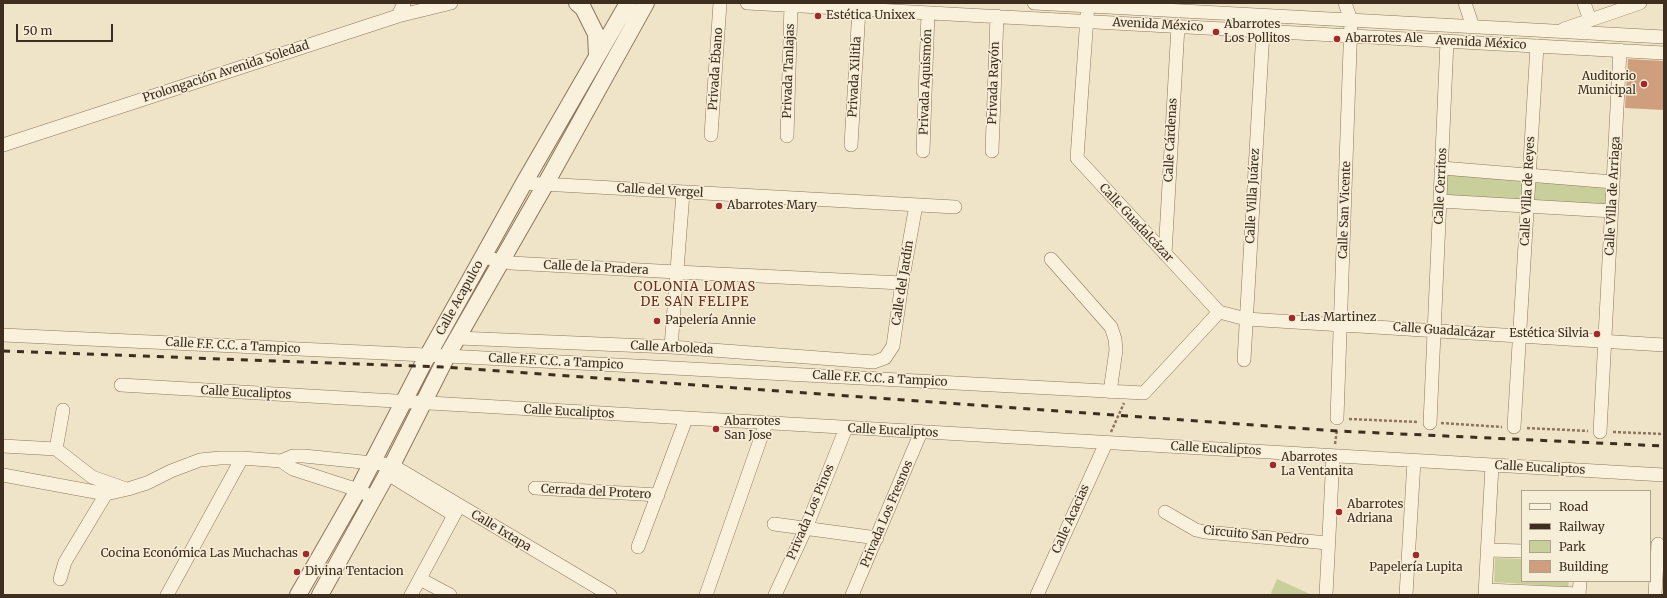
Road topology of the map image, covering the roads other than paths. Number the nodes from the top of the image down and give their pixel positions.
1 (404, 3) edge
2 (451, 3) edge
3 (577, 3) edge
4 (628, 3) edge
5 (646, 3) edge
6 (720, 3) edge
7 (748, 3) edge
8 (1034, 3) edge
9 (1345, 3) edge
10 (1465, 3) edge
11 (1584, 3) edge
12 (1640, 3) edge
13 (1088, 4) edge
14 (791, 5) junction
15 (1232, 8) edge
16 (859, 9) junction
17 (928, 13) junction
18 (398, 16) junction
19 (997, 16) junction
20 (1351, 20) junction
21 (1590, 20) junction
22 (1087, 21) junction
23 (1178, 26) junction
24 (1473, 27) junction
25 (1263, 31) junction
26 (1557, 32) junction
27 (1351, 36) junction
28 (1664, 37) edge
29 (1447, 41) junction
30 (1537, 46) junction
31 (1620, 50) junction
32 (1664, 53) edge
33 (597, 55) junction
34 (711, 135) dead end
35 (787, 136) dead end
36 (851, 144) dead end
37 (3, 145) edge
38 (923, 150) dead end
39 (992, 151) dead end
40 (1442, 168) junction
41 (1529, 175) junction
42 (1613, 182) junction
43 (524, 183) junction
44 (546, 185) junction
45 (683, 193) junction
46 (1440, 201) junction
47 (916, 205) junction
48 (1527, 206) junction
49 (955, 207) dead end
50 (1612, 211) junction
51 (1165, 254) junction
52 (483, 257) junction
53 (1051, 259) dead end
54 (502, 260) junction
55 (677, 272) junction
56 (902, 283) junction
57 (1219, 312) junction
58 (1246, 319) junction
59 (1340, 325) junction
60 (1434, 330) junction
61 (3, 335) edge
62 (1519, 336) junction
63 (458, 338) junction
64 (1605, 341) junction
65 (1664, 345) edge
66 (671, 347) junction
67 (428, 356) junction
68 (447, 356) junction
69 (885, 358) joint
70 (1244, 360) dead end
71 (122, 386) dead end
72 (1110, 392) junction
73 (404, 402) junction
74 (424, 403) junction
75 (63, 410) dead end
76 (686, 418) junction
77 (1337, 418) road end
78 (766, 423) junction
79 (1430, 423) dead end
80 (1514, 427) dead end
81 (846, 428) junction
82 (921, 432) junction
83 (1600, 432) dead end
84 (1106, 443) junction
85 (3, 446) edge
86 (56, 449) junction
87 (1333, 456) junction
88 (242, 458) junction
89 (323, 458) junction
90 (281, 461) junction
91 (1414, 461) junction
92 (371, 464) junction
93 (1492, 465) junction
94 (390, 469) junction
95 (3, 475) edge
96 (1664, 476) edge
97 (321, 477) junction
98 (535, 488) dead end
99 (107, 489) junction
100 (358, 490) junction
101 (658, 495) junction
102 (374, 498) junction
103 (456, 510) junction
104 (1165, 512) dead end
105 (774, 524) dead end
106 (806, 528) junction
107 (877, 538) junction
108 (1328, 543) junction
109 (1658, 544) dead end
110 (638, 547) dead end
111 (1488, 550) junction
112 (1521, 551) edge
113 (1661, 558) edge
114 (60, 579) dead end
115 (420, 579) junction
116 (1580, 582) edge
117 (1486, 593) edge
118 (167, 595) edge
119 (298, 595) edge
120 (320, 595) edge
121 (411, 595) edge
122 (450, 595) edge
123 (610, 595) edge
124 (706, 595) edge
125 (775, 595) edge
126 (852, 595) edge
127 (1037, 595) edge
128 (1326, 595) edge
129 (1406, 595) edge
130 (1579, 595) edge
131 (1655, 595) edge

1 - 18 street
2 - 18 street, Prolongación Avenida Soledad
3 - 33 street
4 - 33 street, Calle Acapulco
5 - 44 street, Calle Acapulco
6 - 34 street, Privada Ébano
7 - 14 street, Avenida México
8 - 13 street, Avenida México
9 - 20 street, Calle San Vicente
10 - 24 street
11 - 21 street
12 - 21 street
13 - 15 street, Avenida México
13 - 22 street
14 - 16 street, Avenida México
14 - 35 street, Privada Tanlajas
15 - 20 street, Avenida México
16 - 17 street, Avenida México
16 - 36 street, Privada Xilitla
17 - 19 street, Avenida México
17 - 38 street, Privada Aquismón
18 - 37 street, Prolongación Avenida Soledad
19 - 22 street, Avenida México
19 - 39 street, Privada Rayón
20 - 24 street, Avenida México
20 - 27 street, Calle San Vicente
21 - 26 street
22 - 23 street, Avenida México
22 - 51 street, Calle Guadalcázar
23 - 25 street, Avenida México
23 - 51 street, Calle Cárdenas
24 - 26 street, Avenida México
25 - 27 street, Avenida México
25 - 58 street, Calle Villa Juárez
26 - 28 street, Avenida México
27 - 29 street, Avenida México
27 - 59 street, Calle San Vicente
29 - 30 street, Avenida México
29 - 40 street, Calle Cerritos
30 - 31 street, Avenida México
30 - 41 street, Calle Villa de Reyes
31 - 32 street, Avenida México
31 - 42 street, Calle Villa de Arriaga
33 - 43 street, Calle Acapulco
40 - 41 street
40 - 46 street, Calle Cerritos
41 - 42 street
41 - 48 street, Calle Villa de Reyes
42 - 50 street, Calle Villa de Arriaga
43 - 44 street, Calle del Vergel
43 - 52 street, Calle Acapulco
44 - 45 street, Calle del Vergel
44 - 54 street, Calle Acapulco
45 - 47 street, Calle del Vergel
45 - 55 street
46 - 48 street
46 - 60 street, Calle Cerritos
47 - 49 street, Calle del Vergel
47 - 56 street, Calle del Jardín
48 - 50 street
48 - 62 street, Calle Villa de Reyes
50 - 64 street, Calle Villa de Arriaga
51 - 57 street, Calle Guadalcázar
52 - 54 street, Calle de la Pradera
52 - 67 street, Calle Acapulco
53 - 72 street
54 - 55 street, Calle de la Pradera
54 - 63 street, Calle Acapulco
55 - 56 street, Calle de la Pradera
55 - 66 street
56 - 69 street, Calle del Jardín
57 - 58 street, Calle Guadalcázar
57 - 72 street, Calle F.F. C.C. a Tampico
58 - 59 street, Calle Guadalcázar
58 - 70 street, Calle Villa Juárez
59 - 60 street, Calle Guadalcázar
59 - 77 street, Calle San Vicente
60 - 62 street, Calle Guadalcázar
60 - 79 street, Calle Cerritos
61 - 67 street, Calle F.F. C.C. a Tampico
62 - 64 street, Calle Guadalcázar
62 - 80 street, Calle Villa de Reyes
63 - 66 street, Calle Arboleda
63 - 68 street, Calle Acapulco
64 - 65 street, Calle Guadalcázar
64 - 83 street, Calle Villa de Arriaga
66 - 69 street, Calle Arboleda
67 - 68 street, Calle F.F. C.C. a Tampico
67 - 73 street, Calle Acapulco
68 - 72 street, Calle F.F. C.C. a Tampico
68 - 74 street, Calle Acapulco
71 - 73 street, Calle Eucaliptos
73 - 74 street, Calle Eucaliptos
73 - 92 street, Calle Acapulco
74 - 76 street, Calle Eucaliptos
74 - 94 street, Calle Acapulco
75 - 86 street
76 - 78 street, Calle Eucaliptos
76 - 101 street
78 - 81 street, Calle Eucaliptos
78 - 124 street
81 - 82 street, Calle Eucaliptos
81 - 106 street, Privada Los Pinos
82 - 84 street, Calle Eucaliptos
82 - 107 street, Privada Los Fresnos
84 - 87 street, Calle Eucaliptos
84 - 127 street, Calle Acacias
85 - 86 street
86 - 99 street
87 - 91 street, Calle Eucaliptos
87 - 108 street
88 - 90 street
88 - 99 street
88 - 118 street
89 - 90 street
89 - 92 street
89 - 97 street
90 - 97 street
91 - 93 street, Calle Eucaliptos
91 - 129 street
92 - 94 street
92 - 100 street, Calle Acapulco
93 - 96 street, Calle Eucaliptos
93 - 111 street
94 - 102 street, Calle Acapulco
94 - 103 street, Calle Ixtapa
95 - 99 street
97 - 100 street
98 - 101 street, Cerrada del Protero
99 - 114 street
100 - 102 street
100 - 119 street, Calle Acapulco
101 - 110 street
102 - 120 street, Calle Acapulco
103 - 115 street
103 - 123 street, Calle Ixtapa
104 - 108 street, Circuito San Pedro
105 - 106 street
106 - 107 street
106 - 125 street, Privada Los Pinos
107 - 126 street, Privada Los Fresnos
108 - 128 street
109 - 113 street
111 - 112 street
111 - 117 street
113 - 131 street
115 - 121 street
115 - 122 street
116 - 130 street
117 - 130 street

